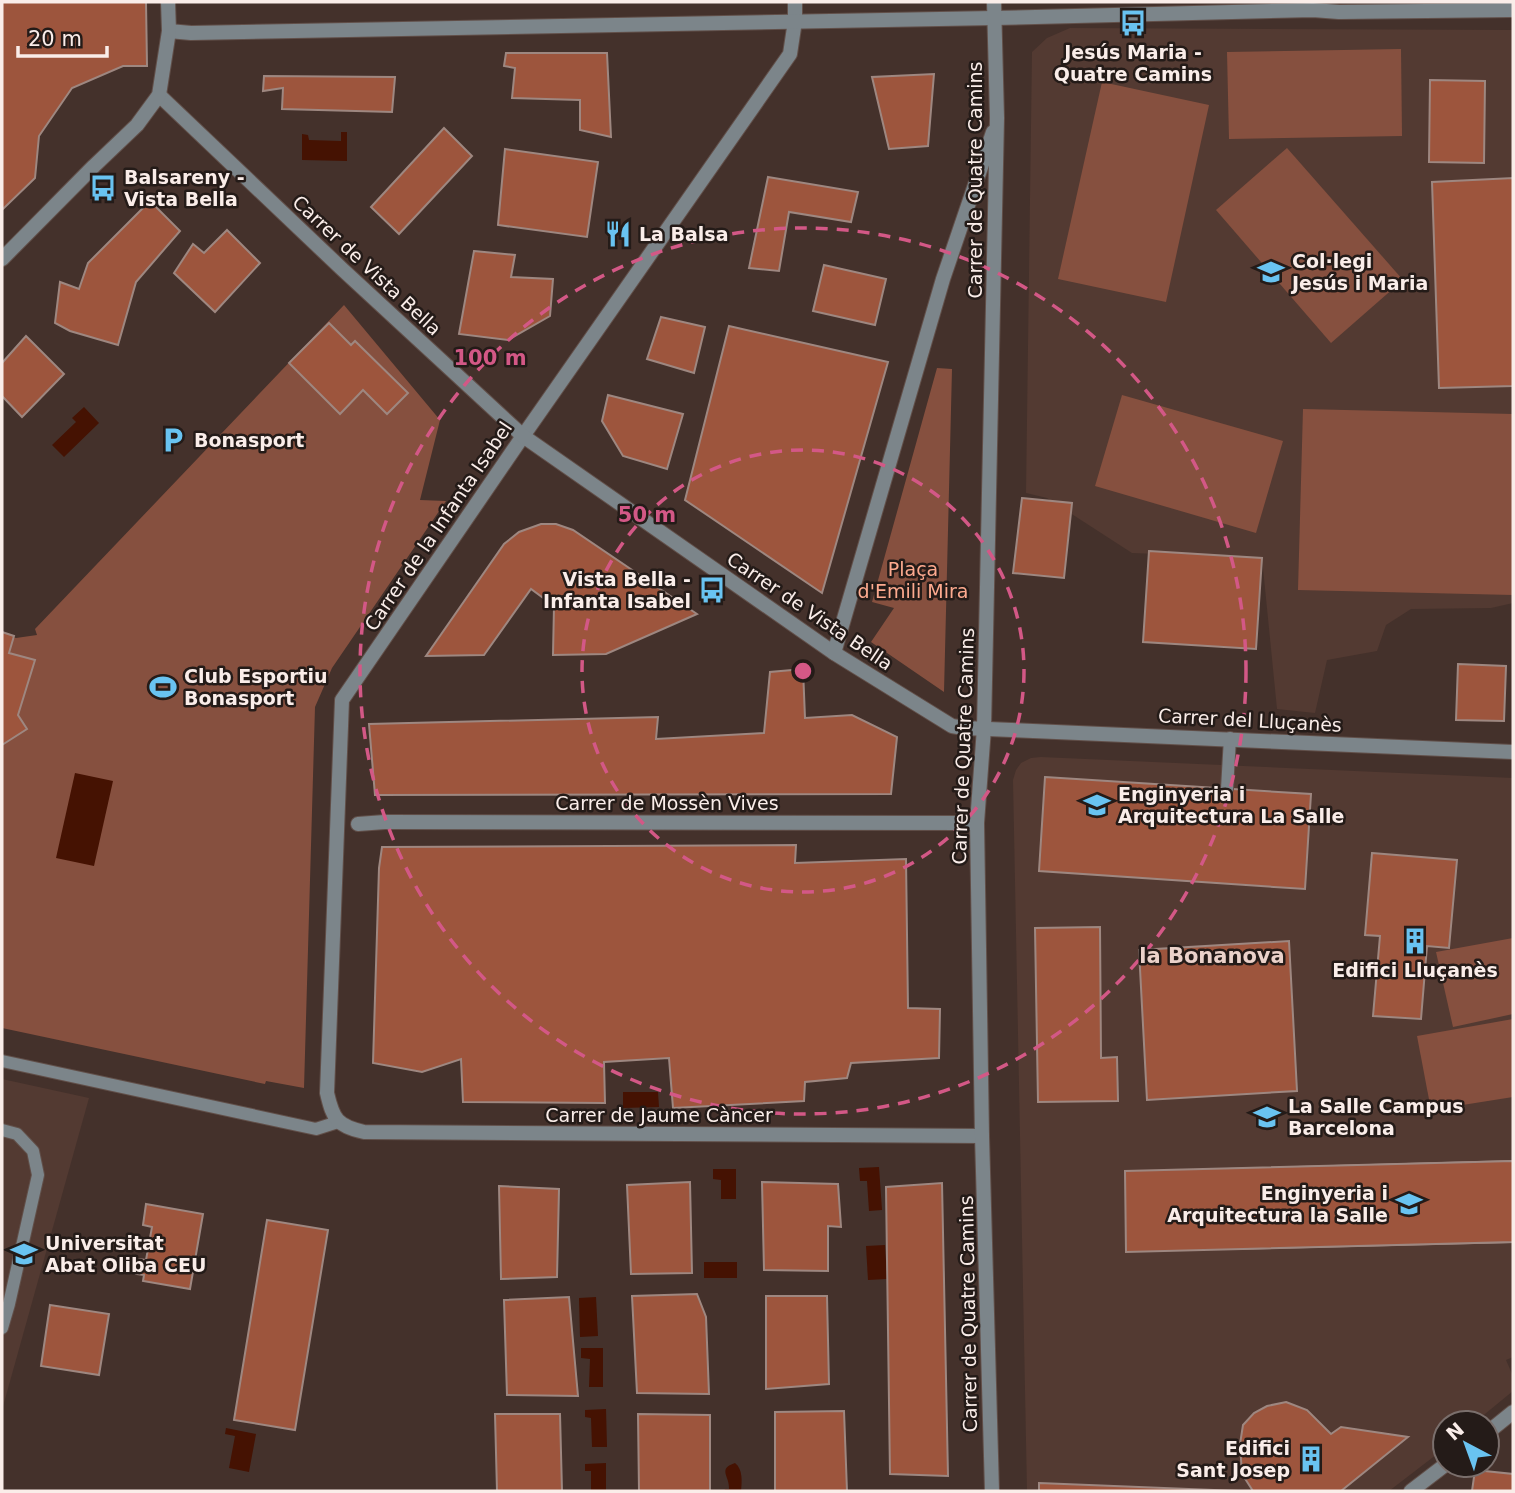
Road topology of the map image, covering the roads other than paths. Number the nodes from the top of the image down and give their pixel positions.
1 (168, 2) edge
2 (795, 2) edge
3 (994, 2) edge
4 (1313, 6) edge
5 (1513, 10) edge
6 (994, 18) junction
7 (795, 21) junction
8 (169, 31) junction
9 (159, 95) junction
10 (997, 118) junction
11 (2, 259) edge
12 (523, 436) junction
13 (834, 653) junction
14 (984, 728) junction
15 (1230, 738) junction
16 (1513, 752) edge
17 (1227, 789) dead end
18 (977, 823) junction
19 (358, 824) dead end
20 (2, 1061) edge
21 (338, 1122) junction
22 (2, 1130) edge
23 (982, 1136) junction
24 (2, 1328) edge
25 (1431, 1476) edge
26 (992, 1491) edge
27 (1411, 1491) edge

1 - 8 street
2 - 7 street, Carrer de la Infanta Isabel
3 - 6 street, Carrer de Quatre Camins
4 - 5 street
4 - 6 street
6 - 7 street
6 - 10 street, Carrer de Quatre Camins
7 - 8 street
7 - 12 street, Carrer de la Infanta Isabel
8 - 9 street
9 - 11 street
9 - 12 street, Carrer de Vista Bella
10 - 13 street
10 - 14 street, Carrer de Quatre Camins
12 - 13 street, Carrer de Vista Bella
12 - 21 street, Carrer de la Infanta Isabel
13 - 14 street, Carrer de Vista Bella
14 - 15 street, Carrer del Lluçanès
14 - 18 street, Carrer de Quatre Camins
15 - 16 street, Carrer del Lluçanès
15 - 17 lane
18 - 19 street, Carrer de Mossèn Vives
18 - 23 street, Carrer de Quatre Camins
20 - 21 lane
21 - 23 street, Carrer de Jaume Càncer
22 - 24 lane
23 - 26 street, Carrer de Quatre Camins
25 - 27 street

